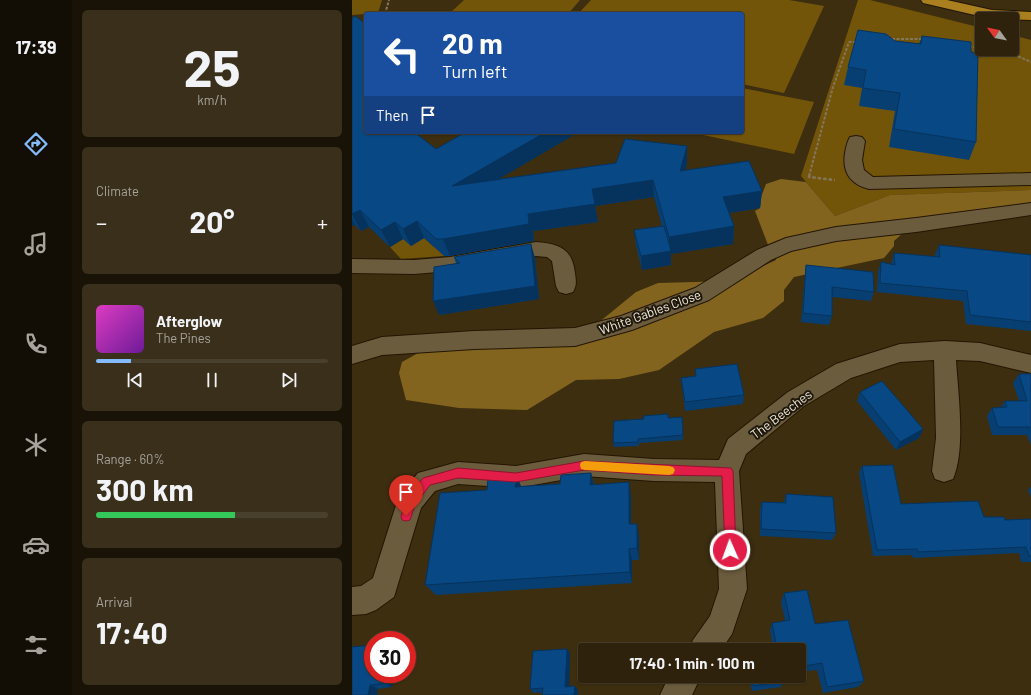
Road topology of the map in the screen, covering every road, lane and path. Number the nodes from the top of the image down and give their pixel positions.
1 (389, 0) edge
2 (928, 0) edge
3 (386, 12) edge
4 (983, 12) edge
5 (1019, 15) edge
6 (1031, 16) edge
7 (1019, 24) edge
8 (1031, 28) edge
9 (927, 39) edge
10 (888, 40) edge
11 (864, 41) edge
12 (966, 46) edge
13 (975, 48) edge
14 (1017, 56) edge
15 (1031, 62) edge
16 (856, 141) dead end
17 (1031, 180) edge
18 (869, 183) junction
19 (1031, 209) edge
20 (352, 266) edge
21 (566, 286) dead end
22 (945, 350) junction
23 (352, 355) edge
24 (1031, 364) edge
25 (727, 471) junction
26 (944, 471) dead end
27 (352, 601) edge
28 (708, 643) edge
29 (682, 683) edge
30 (675, 695) edge

1 - 3 path
2 - 4 highway
5 - 6 highway
7 - 8 highway
9 - 10 path
11 - 18 path
12 - 13 path
14 - 15 path
16 - 18 street
17 - 18 street
19 - 23 street, White Gables Close
20 - 21 street
22 - 24 street, The Beeches
22 - 25 street, The Beeches
22 - 26 street
25 - 27 street
25 - 28 street, The Beeches
29 - 30 street

